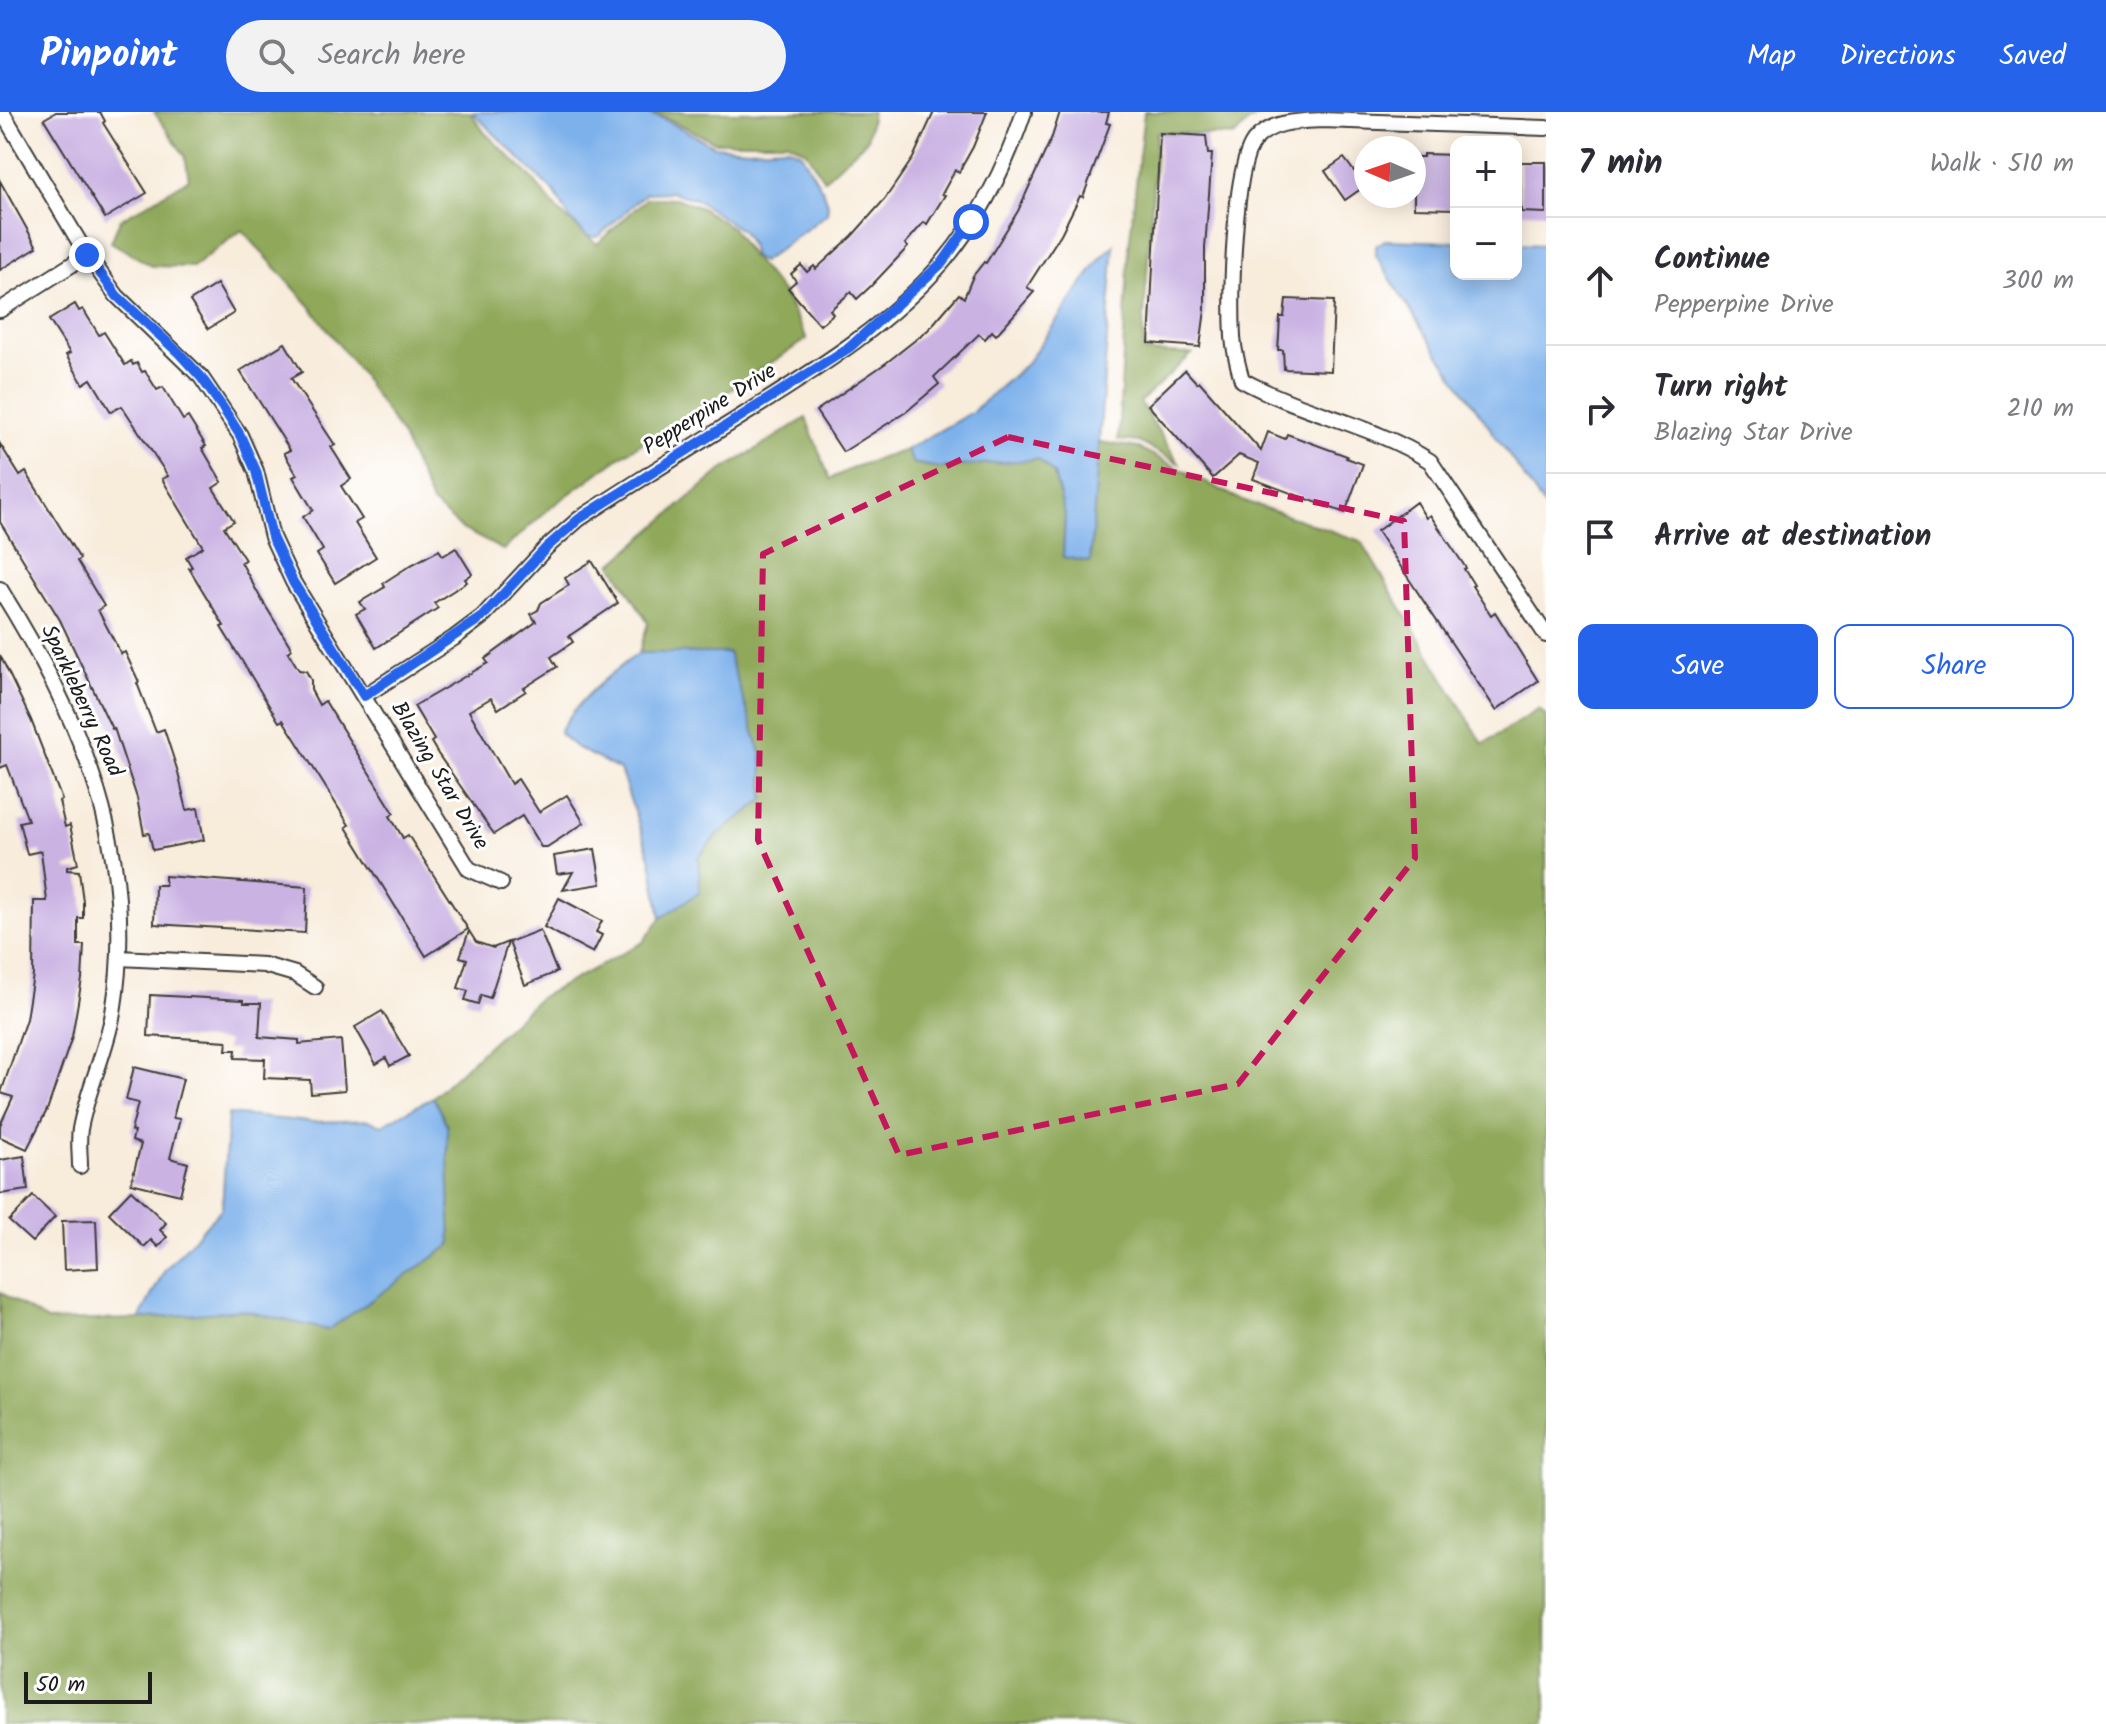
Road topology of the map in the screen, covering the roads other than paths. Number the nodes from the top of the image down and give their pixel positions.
1 (2, 112) edge
2 (1024, 112) edge
3 (1478, 119) edge
4 (1546, 128) edge
5 (87, 255) junction
6 (0, 310) edge
7 (0, 589) edge
8 (1546, 635) edge
9 (364, 696) junction
10 (501, 883) dead end
11 (119, 958) junction
12 (315, 987) dead end
13 (80, 1166) dead end

1 - 5 street, Blazing Star Drive
2 - 9 street, Pepperpine Drive
3 - 4 street
3 - 8 street
5 - 6 street
5 - 9 street, Blazing Star Drive
7 - 11 street, Sparkleberry Road
9 - 10 street, Blazing Star Drive
11 - 12 street
11 - 13 street, Sparkleberry Road

